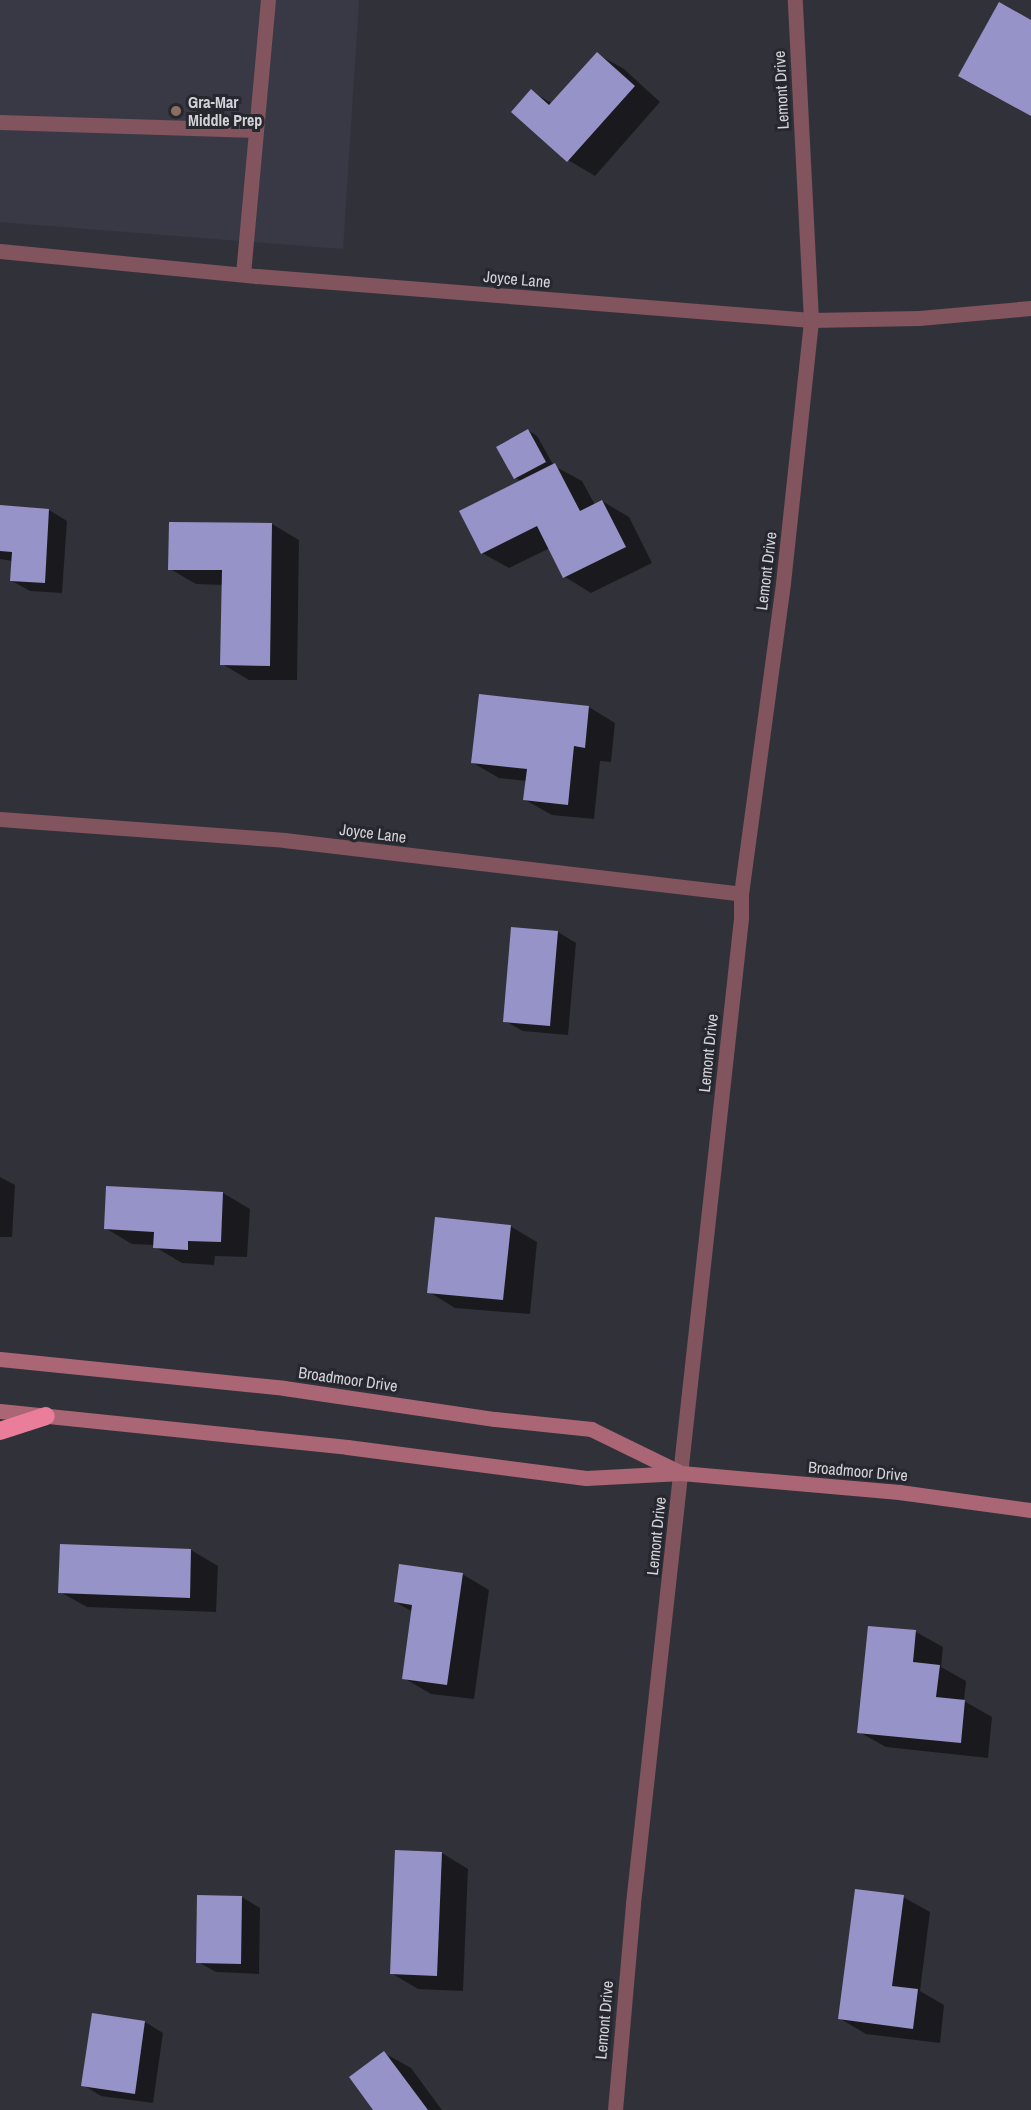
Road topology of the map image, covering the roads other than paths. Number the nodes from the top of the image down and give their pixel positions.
1 (268, 0) edge
2 (795, 0) edge
3 (0, 122) edge
4 (256, 130) junction
5 (0, 251) edge
6 (243, 274) junction
7 (1031, 308) edge
8 (811, 320) junction
9 (0, 819) edge
10 (741, 894) junction
11 (0, 1359) edge
12 (0, 1411) edge
13 (46, 1416) junction
14 (0, 1431) edge
15 (681, 1473) junction
16 (1031, 1510) edge
17 (615, 2110) edge

1 - 4 street
2 - 8 street, Lemont Drive
3 - 4 street
4 - 6 street
5 - 6 street, Joyce Lane
6 - 8 street, Joyce Lane
7 - 8 street, Joyce Lane
8 - 10 street, Lemont Drive
9 - 10 street, Joyce Lane
10 - 15 street, Lemont Drive
11 - 15 main road, Broadmoor Drive
12 - 13 main road, Broadmoor Drive
13 - 14 highway
13 - 15 main road, Broadmoor Drive
15 - 16 main road, Broadmoor Drive
15 - 17 street, Lemont Drive

